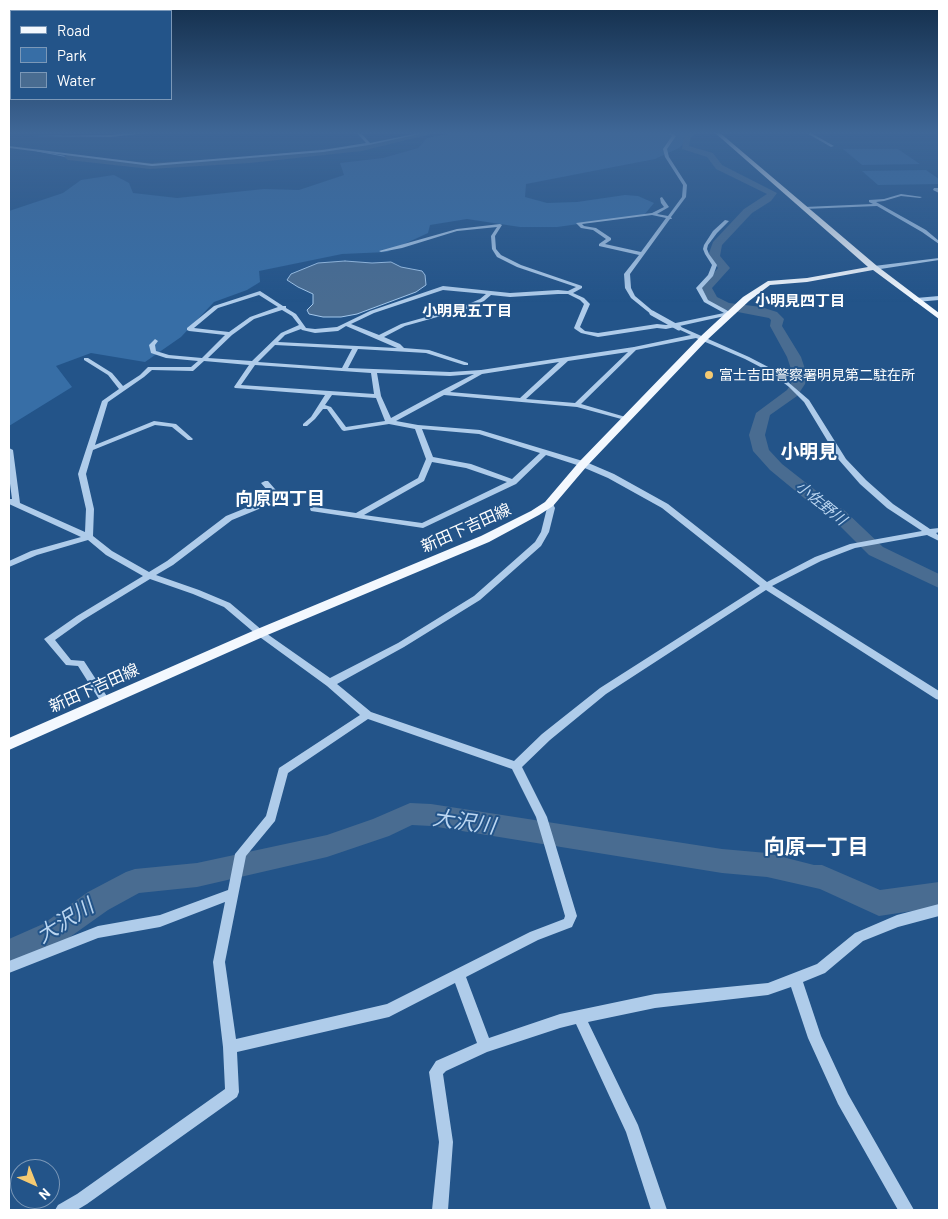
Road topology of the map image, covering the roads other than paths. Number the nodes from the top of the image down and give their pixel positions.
1 (685, 189) edge
2 (782, 189) edge
3 (920, 197) dead end
4 (662, 198) dead end
5 (877, 205) junction
6 (804, 208) junction
7 (652, 214) junction
8 (670, 218) junction
9 (727, 221) dead end
10 (939, 243) edge
11 (380, 251) dead end
12 (642, 254) junction
13 (939, 258) edge
14 (874, 268) junction
15 (568, 293) junction
16 (488, 294) junction
17 (939, 298) edge
18 (916, 300) junction
19 (284, 307) junction
20 (730, 313) junction
21 (939, 317) edge
22 (346, 324) junction
23 (302, 326) junction
24 (230, 334) junction
25 (380, 336) junction
26 (700, 337) junction
27 (155, 341) dead end
28 (273, 342) junction
29 (356, 347) junction
30 (634, 348) junction
31 (403, 350) junction
32 (566, 359) junction
33 (86, 360) dead end
34 (204, 360) junction
35 (253, 364) junction
36 (344, 370) junction
37 (374, 372) junction
38 (481, 372) junction
39 (450, 374) junction
40 (122, 389) junction
41 (441, 393) junction
42 (329, 394) junction
43 (378, 396) junction
44 (520, 401) junction
45 (577, 405) junction
46 (320, 406) junction
47 (627, 419) junction
48 (389, 422) junction
49 (305, 424) dead end
50 (418, 427) junction
51 (190, 439) dead end
52 (90, 449) junction
53 (9, 450) edge
54 (545, 452) junction
55 (430, 459) junction
56 (583, 464) junction
57 (513, 482) junction
58 (265, 483) dead end
59 (13, 502) edge
60 (549, 504) junction
61 (9, 509) edge
62 (314, 509) dead end
63 (358, 516) junction
64 (939, 530) edge
65 (928, 532) junction
66 (89, 537) junction
67 (939, 539) edge
68 (9, 564) edge
69 (148, 576) junction
70 (766, 586) junction
71 (260, 633) junction
72 (330, 683) junction
73 (939, 696) edge
74 (105, 701) junction
75 (367, 714) junction
76 (9, 744) edge
77 (516, 766) junction
78 (541, 817) joint
79 (550, 843) joint
80 (241, 854) joint
81 (232, 894) junction
82 (939, 910) edge
83 (9, 967) edge
84 (459, 974) junction
85 (795, 979) junction
86 (579, 1017) junction
87 (484, 1046) junction
88 (230, 1047) junction
89 (62, 1210) edge
90 (440, 1210) edge
91 (659, 1210) edge
92 (906, 1210) edge

1 - 8 street
2 - 6 main road
3 - 5 street
4 - 7 street
5 - 6 street
5 - 10 street
6 - 14 main road
7 - 8 street
7 - 12 street
8 - 12 street
9 - 20 street
11 - 15 street
12 - 26 street, bridge
13 - 14 street
14 - 18 main road
14 - 20 main road, 新田下吉田線
15 - 16 street
15 - 20 street
16 - 22 street
16 - 25 street
17 - 18 street
18 - 21 main road
19 - 23 street
19 - 24 street
19 - 24 street
20 - 26 main road, 新田下吉田線
22 - 23 street
22 - 25 street
23 - 28 street
24 - 34 street
25 - 31 street
26 - 30 street
26 - 47 main road, 新田下吉田線
26 - 65 street
27 - 34 street
28 - 29 street
28 - 35 street
29 - 31 street
29 - 36 street
30 - 32 street
30 - 45 street
31 - 39 street
32 - 38 street
32 - 44 street
33 - 40 street
34 - 35 street
34 - 40 street
35 - 36 street
35 - 42 street
36 - 37 street
37 - 39 street
37 - 43 street
38 - 39 street
38 - 41 street
40 - 52 street
41 - 44 street
41 - 48 street
42 - 43 street
42 - 46 street
43 - 48 street
44 - 45 street
45 - 47 street
46 - 48 street
46 - 49 street
47 - 56 main road, 新田下吉田線
48 - 50 street
50 - 54 street
50 - 55 street
51 - 52 street
52 - 66 street
53 - 59 street
54 - 56 street
54 - 57 street
55 - 57 street
55 - 63 street
56 - 60 main road, 新田下吉田線
56 - 70 street
57 - 63 street
58 - 69 street
59 - 61 street
59 - 66 street
60 - 71 main road, 新田下吉田線
60 - 72 street
62 - 63 street
64 - 65 street
65 - 67 street
65 - 70 street
66 - 68 street
66 - 69 street
69 - 71 street
69 - 74 street
70 - 73 street
70 - 77 street
71 - 72 street
71 - 74 main road, 新田下吉田線
72 - 75 street
74 - 76 main road, 新田下吉田線
75 - 77 street
75 - 80 street
77 - 78 street
78 - 79 street
79 - 84 street
80 - 81 street
81 - 83 street
81 - 88 street
82 - 85 street
84 - 87 street
84 - 88 street
85 - 86 street
85 - 92 street
86 - 87 street
86 - 91 street
87 - 90 street
88 - 89 street

